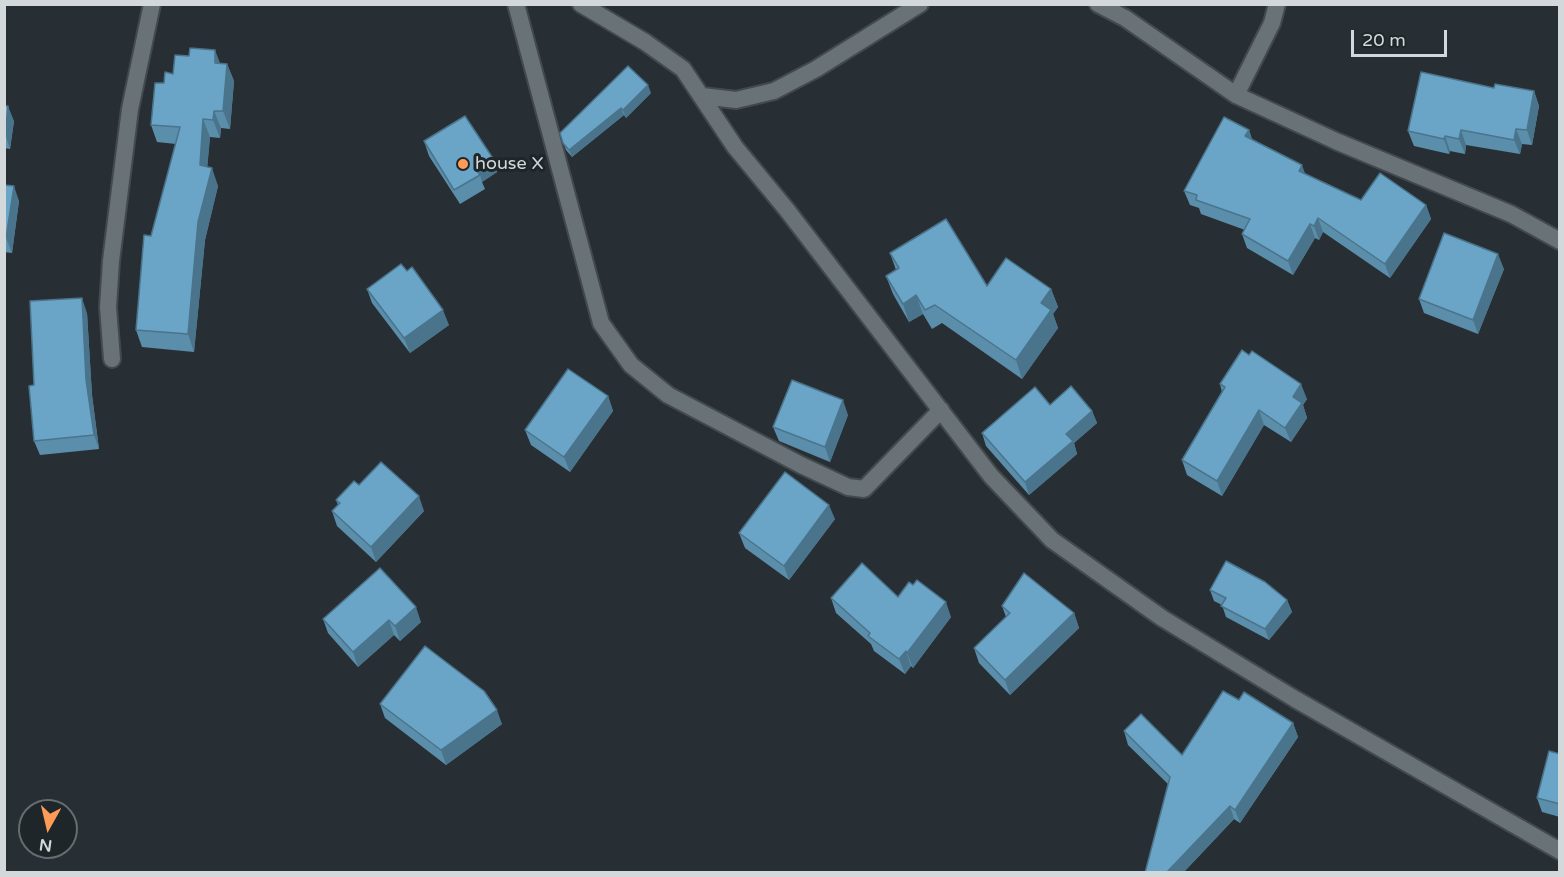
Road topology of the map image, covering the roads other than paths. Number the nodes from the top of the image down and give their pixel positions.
1 (152, 4) edge
2 (516, 4) edge
3 (580, 4) edge
4 (920, 4) edge
5 (1098, 4) edge
6 (1277, 4) edge
7 (1236, 95) junction
8 (702, 96) junction
9 (1560, 240) edge
10 (112, 359) dead end
11 (941, 410) junction
12 (1560, 851) edge

1 - 10 street
2 - 11 street
3 - 8 street
4 - 8 street
5 - 7 street
6 - 7 street
7 - 9 street
8 - 11 street
11 - 12 street

